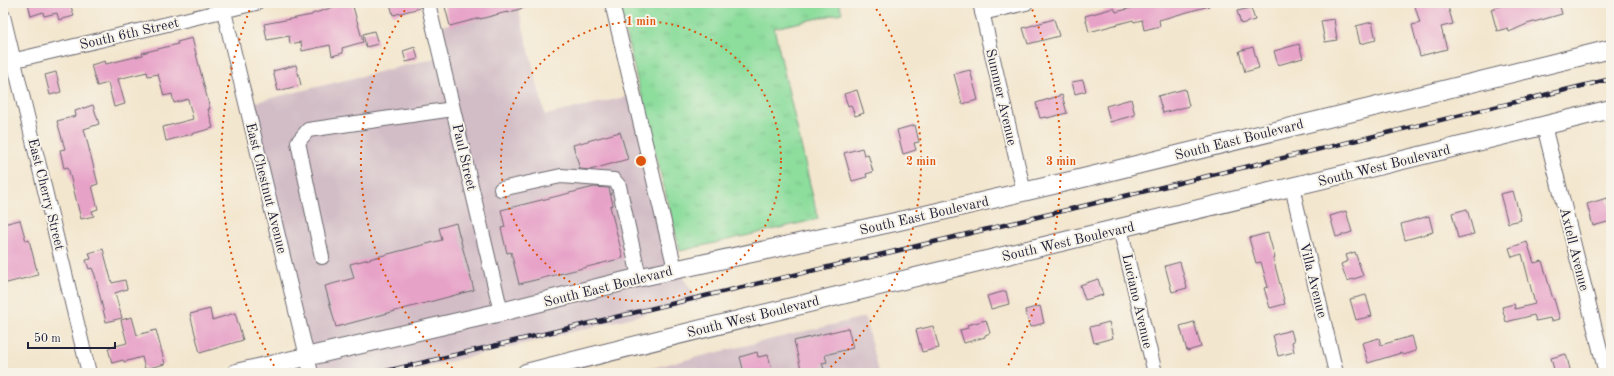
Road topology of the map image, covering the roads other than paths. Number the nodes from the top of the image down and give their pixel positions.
1 (256, 3) edge
2 (428, 3) edge
3 (612, 3) edge
4 (1026, 3) edge
5 (223, 7) edge
6 (981, 8) edge
7 (3, 16) edge
8 (1611, 49) edge
9 (8, 61) edge
10 (453, 108) junction
11 (1611, 109) edge
12 (1544, 126) junction
13 (1292, 188) junction
14 (501, 189) dead end
15 (1024, 192) junction
16 (1120, 228) junction
17 (322, 257) dead end
18 (675, 269) junction
19 (639, 277) junction
20 (501, 312) junction
21 (309, 365) edge
22 (89, 373) edge
23 (236, 373) edge
24 (526, 373) edge
25 (1155, 373) edge
26 (1336, 373) edge
27 (1606, 373) edge

1 - 5 street, South 6th Street
2 - 10 street, Paul Street
3 - 18 street
4 - 6 street
5 - 9 street, South 6th Street
5 - 21 street, East Chestnut Avenue
6 - 15 street, Summer Avenue
7 - 9 street, East Cherry Street
8 - 15 main road, South East Boulevard
9 - 22 street, East Cherry Street
10 - 17 street
10 - 20 street, Paul Street
11 - 12 main road, South West Boulevard
12 - 13 main road, South West Boulevard
12 - 27 street, Axtell Avenue
13 - 16 main road, South West Boulevard
13 - 26 street, Villa Avenue
14 - 19 street
15 - 18 main road, South East Boulevard
16 - 24 main road, South West Boulevard
16 - 25 street, Luciano Avenue
18 - 19 main road, South East Boulevard
19 - 20 main road, South East Boulevard
20 - 21 main road, South East Boulevard
21 - 23 main road, South East Boulevard

